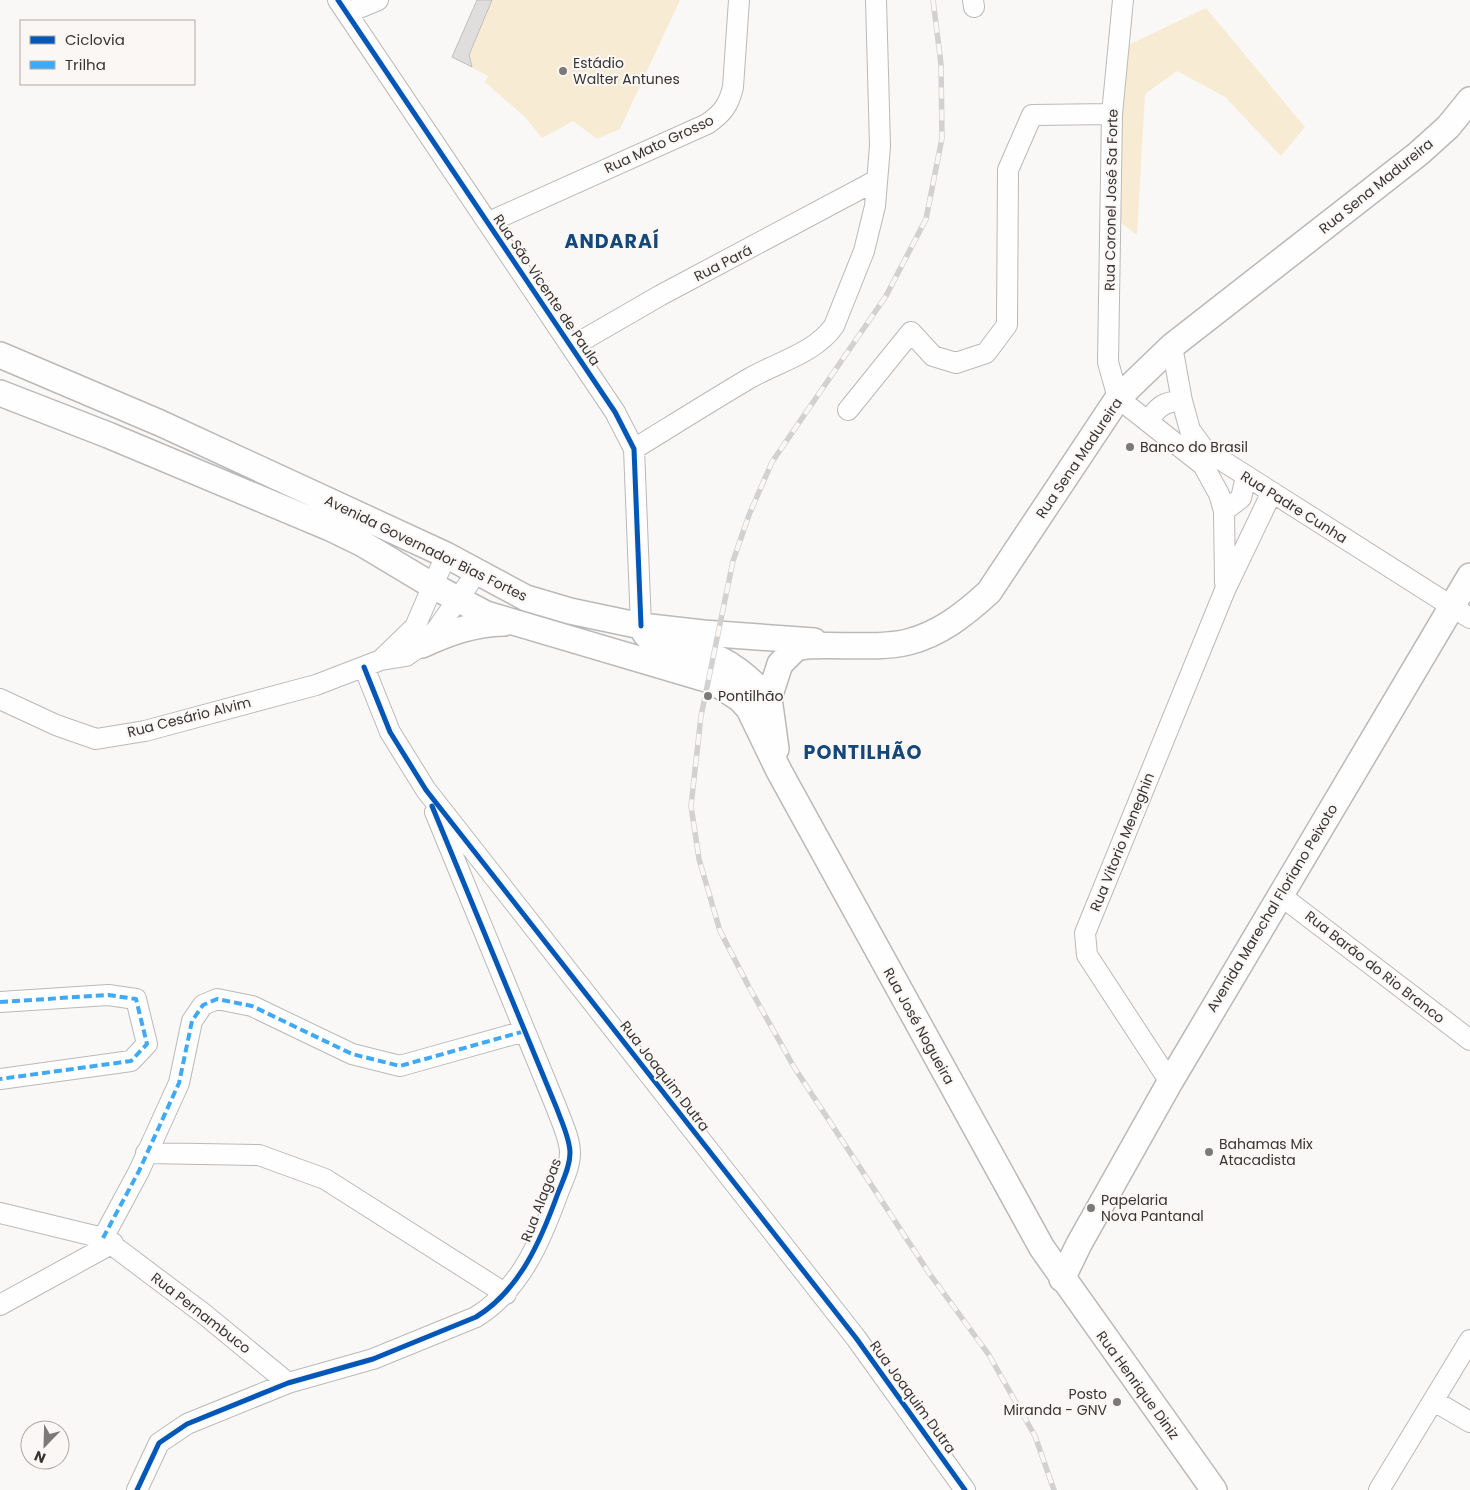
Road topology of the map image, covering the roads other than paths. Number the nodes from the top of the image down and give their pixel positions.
1 (378, 0) edge
2 (739, 0) edge
3 (876, 0) edge
4 (1123, 0) edge
5 (342, 7) edge
6 (1470, 100) edge
7 (1112, 114) junction
8 (1459, 122) edge
9 (875, 181) junction
10 (489, 222) junction
11 (1172, 346) junction
12 (571, 347) junction
13 (0, 355) edge
14 (0, 393) edge
15 (1118, 398) junction
16 (1182, 401) junction
17 (848, 410) dead end
18 (1149, 422) junction
19 (634, 449) junction
20 (1246, 477) junction
21 (1271, 494) junction
22 (1224, 512) junction
23 (446, 555) junction
24 (477, 572) junction
25 (1470, 576) edge
26 (433, 586) junction
27 (1225, 590) junction
28 (458, 600) junction
29 (1461, 612) edge
30 (511, 622) junction
31 (641, 626) junction
32 (849, 644) junction
33 (422, 645) junction
34 (372, 664) junction
35 (769, 698) junction
36 (0, 699) edge
37 (779, 771) junction
38 (426, 790) junction
39 (1280, 894) junction
40 (0, 1002) edge
41 (525, 1031) junction
42 (1468, 1035) edge
43 (0, 1079) edge
44 (1170, 1082) junction
45 (146, 1154) junction
46 (0, 1213) edge
47 (108, 1240) junction
48 (1079, 1244) junction
49 (1042, 1248) junction
50 (1062, 1279) junction
51 (506, 1294) junction
52 (0, 1305) edge
53 (1468, 1348) edge
54 (288, 1383) junction
55 (1437, 1396) junction
56 (1470, 1422) edge
57 (136, 1490) edge
58 (965, 1490) edge
59 (1214, 1490) edge
60 (1379, 1490) edge

1 - 5 street
2 - 10 street, Rua Mato Grosso
3 - 9 street
4 - 7 street, Rua Coronel José Sa Forte
5 - 10 street, Rua São Vicente de Paula
6 - 8 main road, Rua Sena Madureira
7 - 15 street, Rua Coronel José Sa Forte
7 - 17 street
8 - 11 main road, Rua Sena Madureira
9 - 12 street, Rua Pará
9 - 19 street
10 - 12 street, Rua São Vicente de Paula
11 - 15 main road, Rua Sena Madureira
11 - 16 street, Rua Padre Cunha
12 - 19 street, Rua São Vicente de Paula
13 - 23 main road, Avenida Governador Bias Fortes
14 - 26 main road, Avenida Governador Bias Fortes
15 - 18 street
15 - 32 main road, Rua Sena Madureira
16 - 18 street
16 - 20 street, Rua Padre Cunha
18 - 22 street, Rua Vitorio Meneghin
19 - 31 street, Rua São Vicente de Paula
20 - 21 street, Rua Padre Cunha
20 - 22 street
21 - 27 street, Rua Vitorio Meneghin
21 - 29 street, Rua Padre Cunha
22 - 27 street, Rua Vitorio Meneghin
23 - 24 main road, Avenida Governador Bias Fortes
23 - 26 street
24 - 28 street
24 - 31 main road, Avenida Governador Bias Fortes
25 - 29 main road, Avenida Marechal Floriano Peixoto
26 - 28 main road, Avenida Governador Bias Fortes
26 - 34 street
27 - 44 street, Rua Vitorio Meneghin
28 - 30 main road, Avenida Governador Bias Fortes
28 - 33 street
29 - 39 main road, Avenida Marechal Floriano Peixoto
30 - 33 main road
30 - 37 main road, Avenida Governador Bias Fortes
31 - 32 main road, Avenida Governador Bias Fortes
31 - 35 main road
32 - 35 main road
33 - 34 street
34 - 36 street, Rua Cesário Alvim
34 - 38 street, Rua Joaquim Dutra
35 - 37 main road
37 - 49 main road, Rua José Nogueira
38 - 41 street, Rua Alagoas
38 - 58 street, Rua Joaquim Dutra
39 - 42 street, Rua Barão do Rio Branco
39 - 44 main road, Avenida Marechal Floriano Peixoto
40 - 43 street
41 - 45 street
41 - 51 street, Rua Alagoas
44 - 48 main road, Avenida Marechal Floriano Peixoto
45 - 47 street
45 - 51 street
46 - 47 street
47 - 52 street
47 - 54 street, Rua Pernambuco
48 - 49 main road
48 - 50 main road, Avenida Marechal Floriano Peixoto
49 - 50 main road, Rua José Nogueira
50 - 59 main road, Rua Henrique Diniz
51 - 54 street, Rua Alagoas
53 - 55 street
54 - 57 street, Rua Alagoas
55 - 56 street
55 - 60 street

